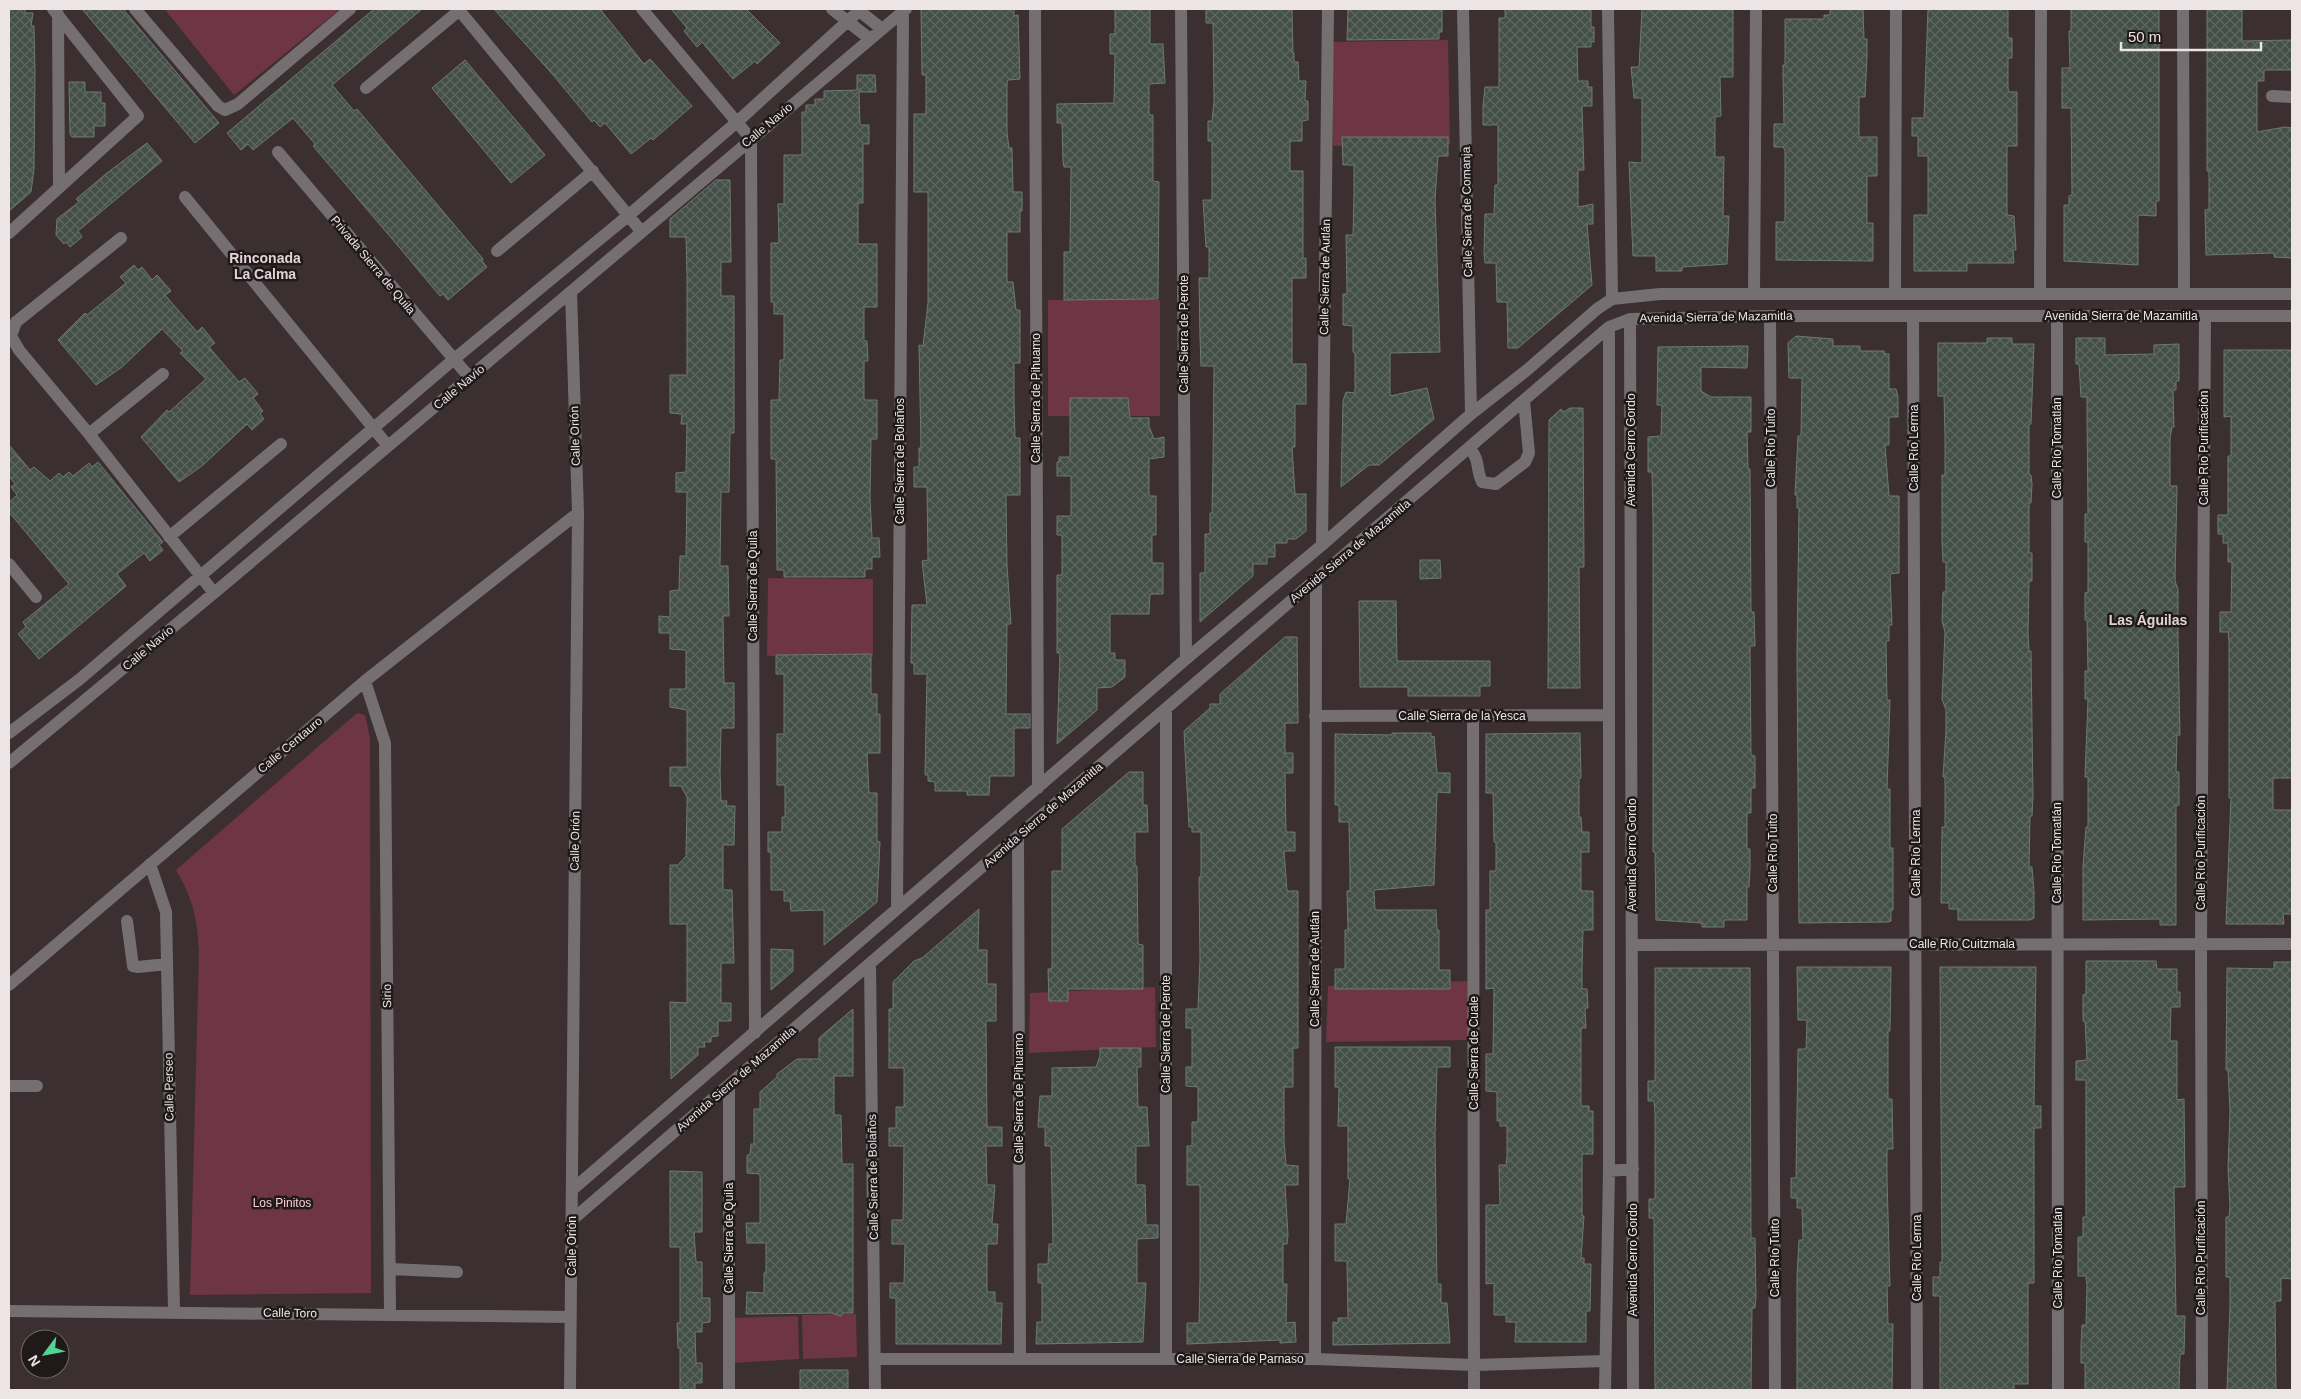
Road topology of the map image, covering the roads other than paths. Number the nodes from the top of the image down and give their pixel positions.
1 (135, 9) edge
2 (350, 9) edge
3 (642, 9) edge
4 (832, 9) edge
5 (859, 9) edge
6 (1034, 9) edge
7 (1181, 9) edge
8 (1328, 9) edge
9 (1463, 9) edge
10 (1608, 9) edge
11 (1756, 9) edge
12 (1896, 9) edge
13 (2041, 9) edge
14 (2184, 9) edge
15 (460, 10) edge
16 (904, 10) edge
17 (55, 12) edge
18 (848, 20) junction
19 (882, 29) junction
20 (870, 39) junction
21 (366, 88) dead end
22 (2272, 96) dead end
23 (2292, 97) edge
24 (737, 122) junction
25 (751, 139) junction
26 (278, 152) dead end
27 (593, 171) junction
28 (59, 186) junction
29 (185, 197) dead end
30 (629, 215) junction
31 (641, 231) junction
32 (9, 233) edge
33 (121, 238) dead end
34 (497, 251) dead end
35 (571, 292) junction
36 (1754, 294) junction
37 (1816, 294) junction
38 (1895, 294) junction
39 (2040, 294) junction
40 (2184, 294) junction
41 (2292, 294) edge
42 (1612, 299) junction
43 (1770, 316) junction
44 (1816, 316) junction
45 (1913, 316) junction
46 (2057, 316) junction
47 (2205, 316) junction
48 (2292, 316) edge
49 (1630, 319) junction
50 (1609, 327) junction
51 (453, 360) junction
52 (1527, 370) junction
53 (163, 374) dead end
54 (470, 378) junction
55 (1541, 386) junction
56 (1524, 401) junction
57 (1471, 414) junction
58 (374, 429) junction
59 (88, 434) junction
60 (282, 444) dead end
61 (388, 446) junction
62 (1470, 448) junction
63 (578, 513) junction
64 (1608, 530) junction
65 (1631, 530) junction
66 (169, 537) junction
67 (1322, 545) junction
68 (9, 564) edge
69 (202, 576) junction
70 (1316, 580) junction
71 (214, 593) junction
72 (36, 597) dead end
73 (1186, 659) junction
74 (365, 681) junction
75 (1166, 709) junction
76 (1608, 715) junction
77 (1315, 716) junction
78 (1473, 716) junction
79 (1115, 722) junction
80 (9, 733) edge
81 (1131, 740) junction
82 (9, 763) edge
83 (1038, 788) junction
84 (1018, 837) junction
85 (150, 864) junction
86 (897, 909) junction
87 (128, 921) dead end
88 (1773, 944) junction
89 (1916, 944) junction
90 (2057, 944) junction
91 (2200, 944) junction
92 (2292, 944) edge
93 (1632, 945) junction
94 (167, 964) junction
95 (870, 964) junction
96 (9, 985) edge
97 (808, 988) junction
98 (822, 1005) junction
99 (754, 1033) junction
100 (729, 1085) junction
101 (9, 1086) edge
102 (37, 1086) dead end
103 (1633, 1169) junction
104 (1609, 1171) junction
105 (572, 1190) junction
106 (572, 1220) junction
107 (390, 1268) junction
108 (457, 1272) dead end
109 (9, 1311) edge
110 (174, 1311) junction
111 (390, 1314) junction
112 (571, 1317) junction
113 (1315, 1358) junction
114 (875, 1359) junction
115 (1020, 1359) junction
116 (1166, 1359) junction
117 (1605, 1361) junction
118 (1474, 1365) junction
119 (570, 1390) edge
120 (729, 1390) edge
121 (875, 1390) edge
122 (1474, 1390) edge
123 (1605, 1390) edge
124 (1633, 1390) edge
125 (1775, 1390) edge
126 (1917, 1390) edge
127 (2058, 1390) edge
128 (2202, 1390) edge

1 - 2 street
3 - 24 street
4 - 18 street
5 - 18 street, Calle Navío
5 - 19 street
6 - 83 street, Calle Sierra de Pihuamo
7 - 73 street, Calle Sierra de Perote
8 - 67 street, Calle Sierra de Autlán
9 - 57 street, Calle Sierra de Comanja
10 - 42 street
11 - 36 street
12 - 38 street
13 - 39 street
14 - 40 street
15 - 21 street
15 - 27 street
16 - 19 street, Calle Navío
16 - 86 street, Calle Sierra de Bolaños
17 - 28 street
17 - 28 street
18 - 20 street
18 - 24 street, Calle Navío
19 - 20 street, Calle Navío
20 - 25 street, Calle Navío
22 - 23 street
24 - 25 street
24 - 30 street, Calle Navío
25 - 31 street, Calle Navío
25 - 99 street, Calle Sierra de Quila
26 - 51 street, Privada Sierra de Quila
27 - 30 street
27 - 34 street
28 - 32 street
29 - 58 street
30 - 31 street
30 - 51 street, Calle Navío
31 - 35 street, Calle Navío
33 - 59 street
35 - 54 street, Calle Navío
35 - 63 street, Calle Orión
36 - 37 street, Avenida Sierra de Mazamitla
36 - 42 street, Avenida Sierra de Mazamitla
37 - 38 street, Avenida Sierra de Mazamitla
37 - 44 street
38 - 39 street, Avenida Sierra de Mazamitla
39 - 40 street, Avenida Sierra de Mazamitla
40 - 41 street, Avenida Sierra de Mazamitla
42 - 52 street, Avenida Sierra de Mazamitla
43 - 44 street, Avenida Sierra de Mazamitla
43 - 49 street, Avenida Sierra de Mazamitla
43 - 88 street, Calle Río Tuito
44 - 45 street, Avenida Sierra de Mazamitla
45 - 46 street, Avenida Sierra de Mazamitla
45 - 89 street, Calle Río Lerma
46 - 47 street, Avenida Sierra de Mazamitla
46 - 90 street, Calle Río Tomatlán
47 - 48 street, Avenida Sierra de Mazamitla
47 - 91 street, Calle Río Purificación
49 - 50 street, Avenida Sierra de Mazamitla
49 - 65 street, Avenida Cerro Gordo
50 - 55 street, Avenida Sierra de Mazamitla
50 - 64 street, Avenida Cerro Gordo
51 - 54 street, Privada Sierra de Quila
51 - 58 street, Calle Navío
52 - 55 street
52 - 57 street, Avenida Sierra de Mazamitla
53 - 59 street
54 - 61 street, Calle Navío
55 - 56 street, Avenida Sierra de Mazamitla
56 - 62 street, Avenida Sierra de Mazamitla
56 - 62 street
57 - 67 street, Avenida Sierra de Mazamitla
58 - 61 street
58 - 69 street, Calle Navío
59 - 66 street
60 - 66 street
61 - 71 street, Calle Navío
62 - 70 street, Avenida Sierra de Mazamitla
63 - 74 street, Calle Centauro
63 - 105 street, Calle Orión
64 - 65 street
64 - 76 street, Avenida Cerro Gordo
65 - 93 street, Avenida Cerro Gordo
66 - 69 street
67 - 73 street, Avenida Sierra de Mazamitla
68 - 72 street
69 - 71 street
69 - 80 street, Calle Navío
70 - 75 street, Avenida Sierra de Mazamitla
70 - 77 street, Calle Sierra de Autlán
71 - 82 street, Calle Navío
73 - 79 street, Avenida Sierra de Mazamitla
74 - 85 street, Calle Centauro
74 - 107 street, Sirio
75 - 81 street, Avenida Sierra de Mazamitla
75 - 116 street, Calle Sierra de Perote
76 - 78 street, Calle Sierra de la Yesca
76 - 104 street, Avenida Cerro Gordo
77 - 78 street, Calle Sierra de la Yesca
77 - 113 street, Calle Sierra de Autlán
78 - 118 street, Calle Sierra de Cuale
79 - 81 street
79 - 83 street, Avenida Sierra de Mazamitla
81 - 84 street, Avenida Sierra de Mazamitla
83 - 86 street, Avenida Sierra de Mazamitla
84 - 95 street, Avenida Sierra de Mazamitla
84 - 115 street, Calle Sierra de Pihuamo
85 - 94 street, Calle Perseo
85 - 96 street, Calle Centauro
86 - 97 street, Avenida Sierra de Mazamitla
87 - 94 street
88 - 89 street, Calle Río Cuitzmala
88 - 93 street, Calle Río Cuitzmala
88 - 125 street, Calle Río Tuito
89 - 90 street, Calle Río Cuitzmala
89 - 126 street, Calle Río Lerma
90 - 91 street, Calle Río Cuitzmala
90 - 127 street, Calle Río Tomatlán
91 - 92 street, Calle Río Cuitzmala
91 - 128 street, Calle Río Purificación
93 - 103 street, Avenida Cerro Gordo
94 - 110 street, Calle Perseo
95 - 98 street, Avenida Sierra de Mazamitla
95 - 114 street, Calle Sierra de Bolaños
97 - 98 street
97 - 99 street, Avenida Sierra de Mazamitla
98 - 100 street, Avenida Sierra de Mazamitla
99 - 105 street, Avenida Sierra de Mazamitla
100 - 106 street, Avenida Sierra de Mazamitla
100 - 120 street, Calle Sierra de Quila
101 - 102 street
103 - 104 street
103 - 124 street, Avenida Cerro Gordo
104 - 117 street, Avenida Cerro Gordo
105 - 106 street, Calle Orión
106 - 112 street, Calle Orión
107 - 108 street
107 - 111 street, Sirio
109 - 110 street, Calle Toro
110 - 111 street, Calle Toro
111 - 112 street, Calle Toro
112 - 119 street, Calle Orión
113 - 116 street, Calle Sierra de Parnaso
113 - 118 street, Calle Sierra de Parnaso
114 - 115 street, Calle Sierra de Parnaso
114 - 121 street, Calle Sierra de Bolaños
115 - 116 street, Calle Sierra de Parnaso
117 - 118 street, Calle Sierra de Parnaso
117 - 123 street, Avenida Cerro Gordo
118 - 122 street, Calle Sierra de Cuale

